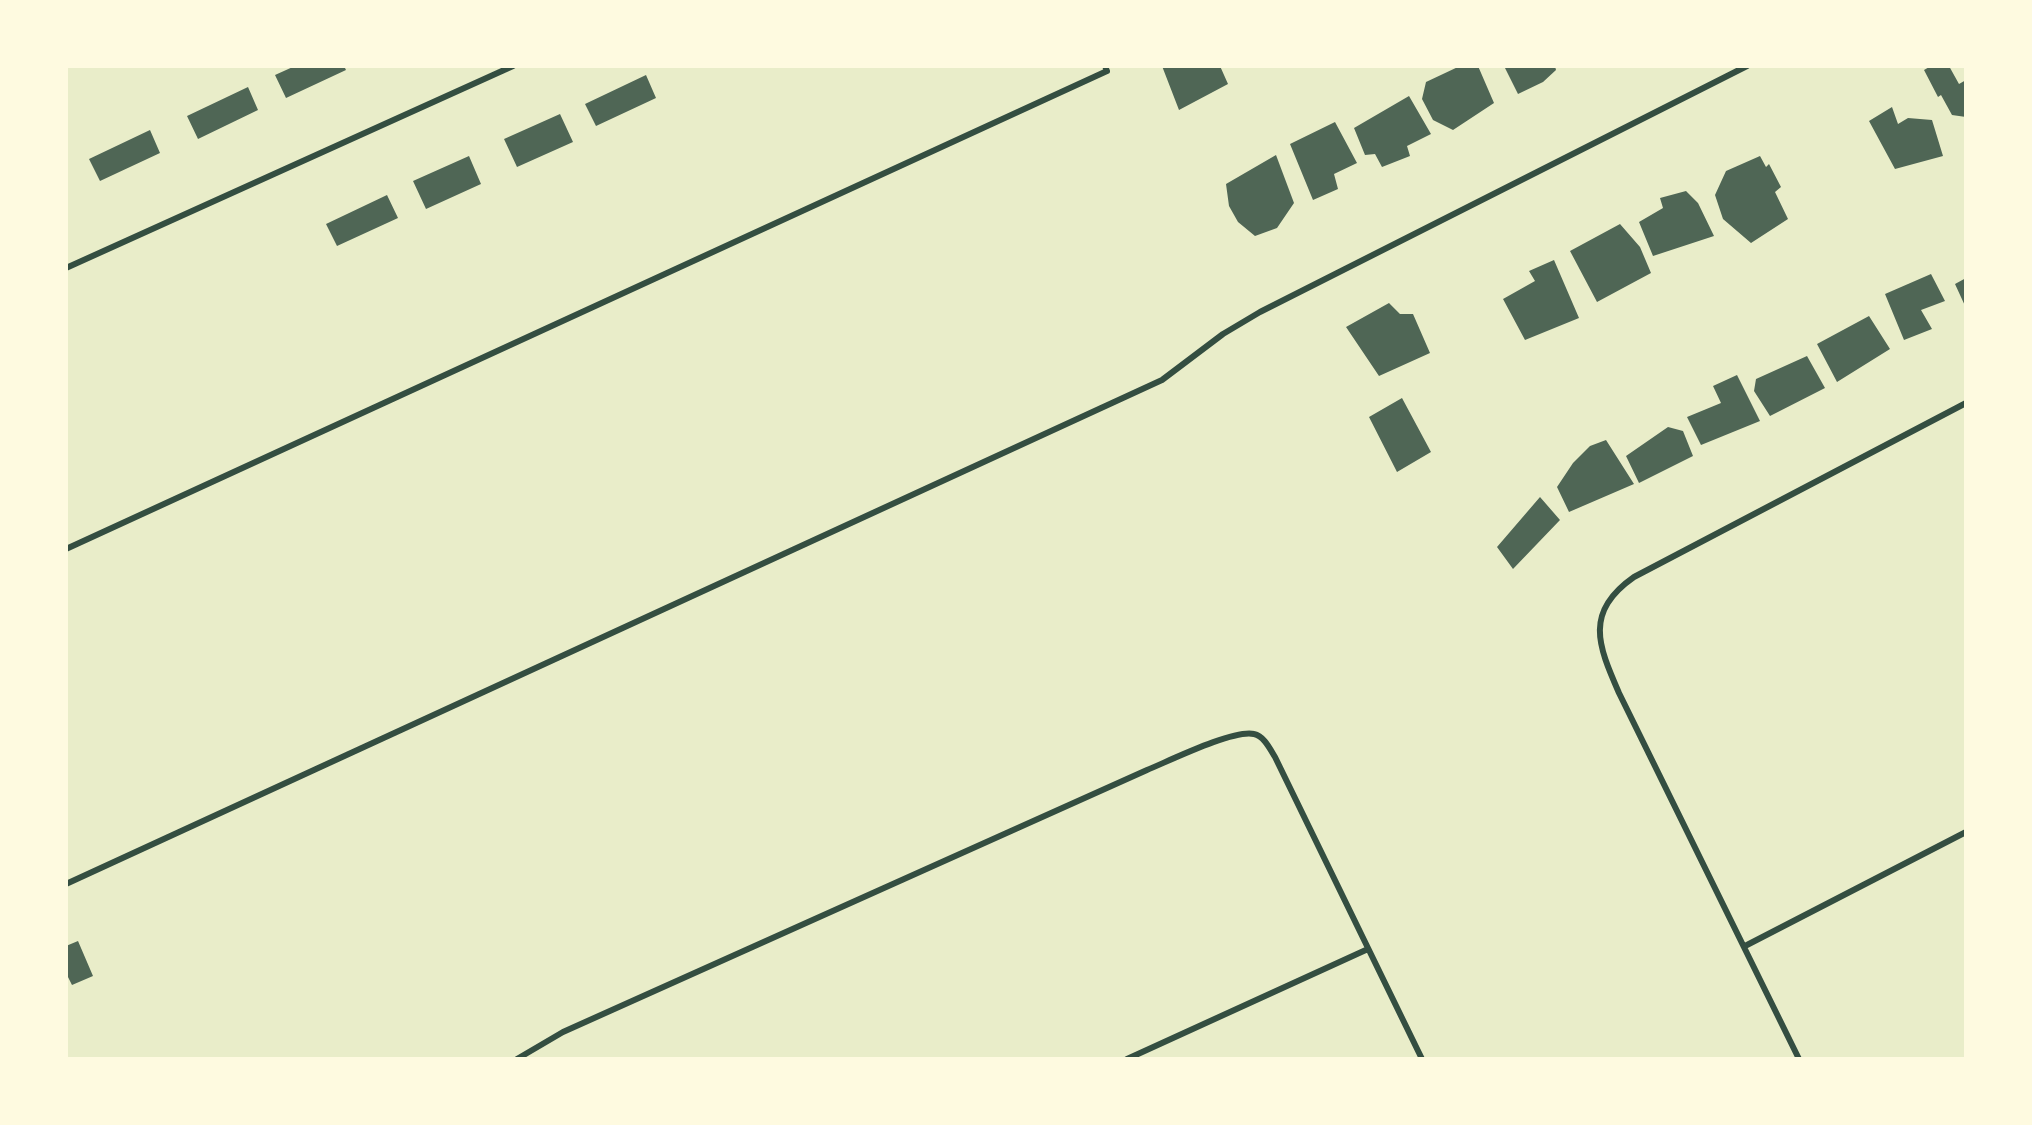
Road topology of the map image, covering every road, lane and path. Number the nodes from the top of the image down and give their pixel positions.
1 (513, 66) edge
2 (1105, 66) edge
3 (1747, 66) edge
4 (66, 268) edge
5 (1966, 403) edge
6 (66, 549) edge
7 (1966, 832) edge
8 (66, 884) edge
9 (1745, 946) junction
10 (1368, 949) junction
11 (517, 1059) edge
12 (1127, 1059) edge
13 (1422, 1059) edge
14 (1799, 1059) edge

1 - 4 street
2 - 6 street
3 - 8 street
5 - 9 street
7 - 9 street
9 - 14 street
10 - 11 street
10 - 12 street
10 - 13 street

